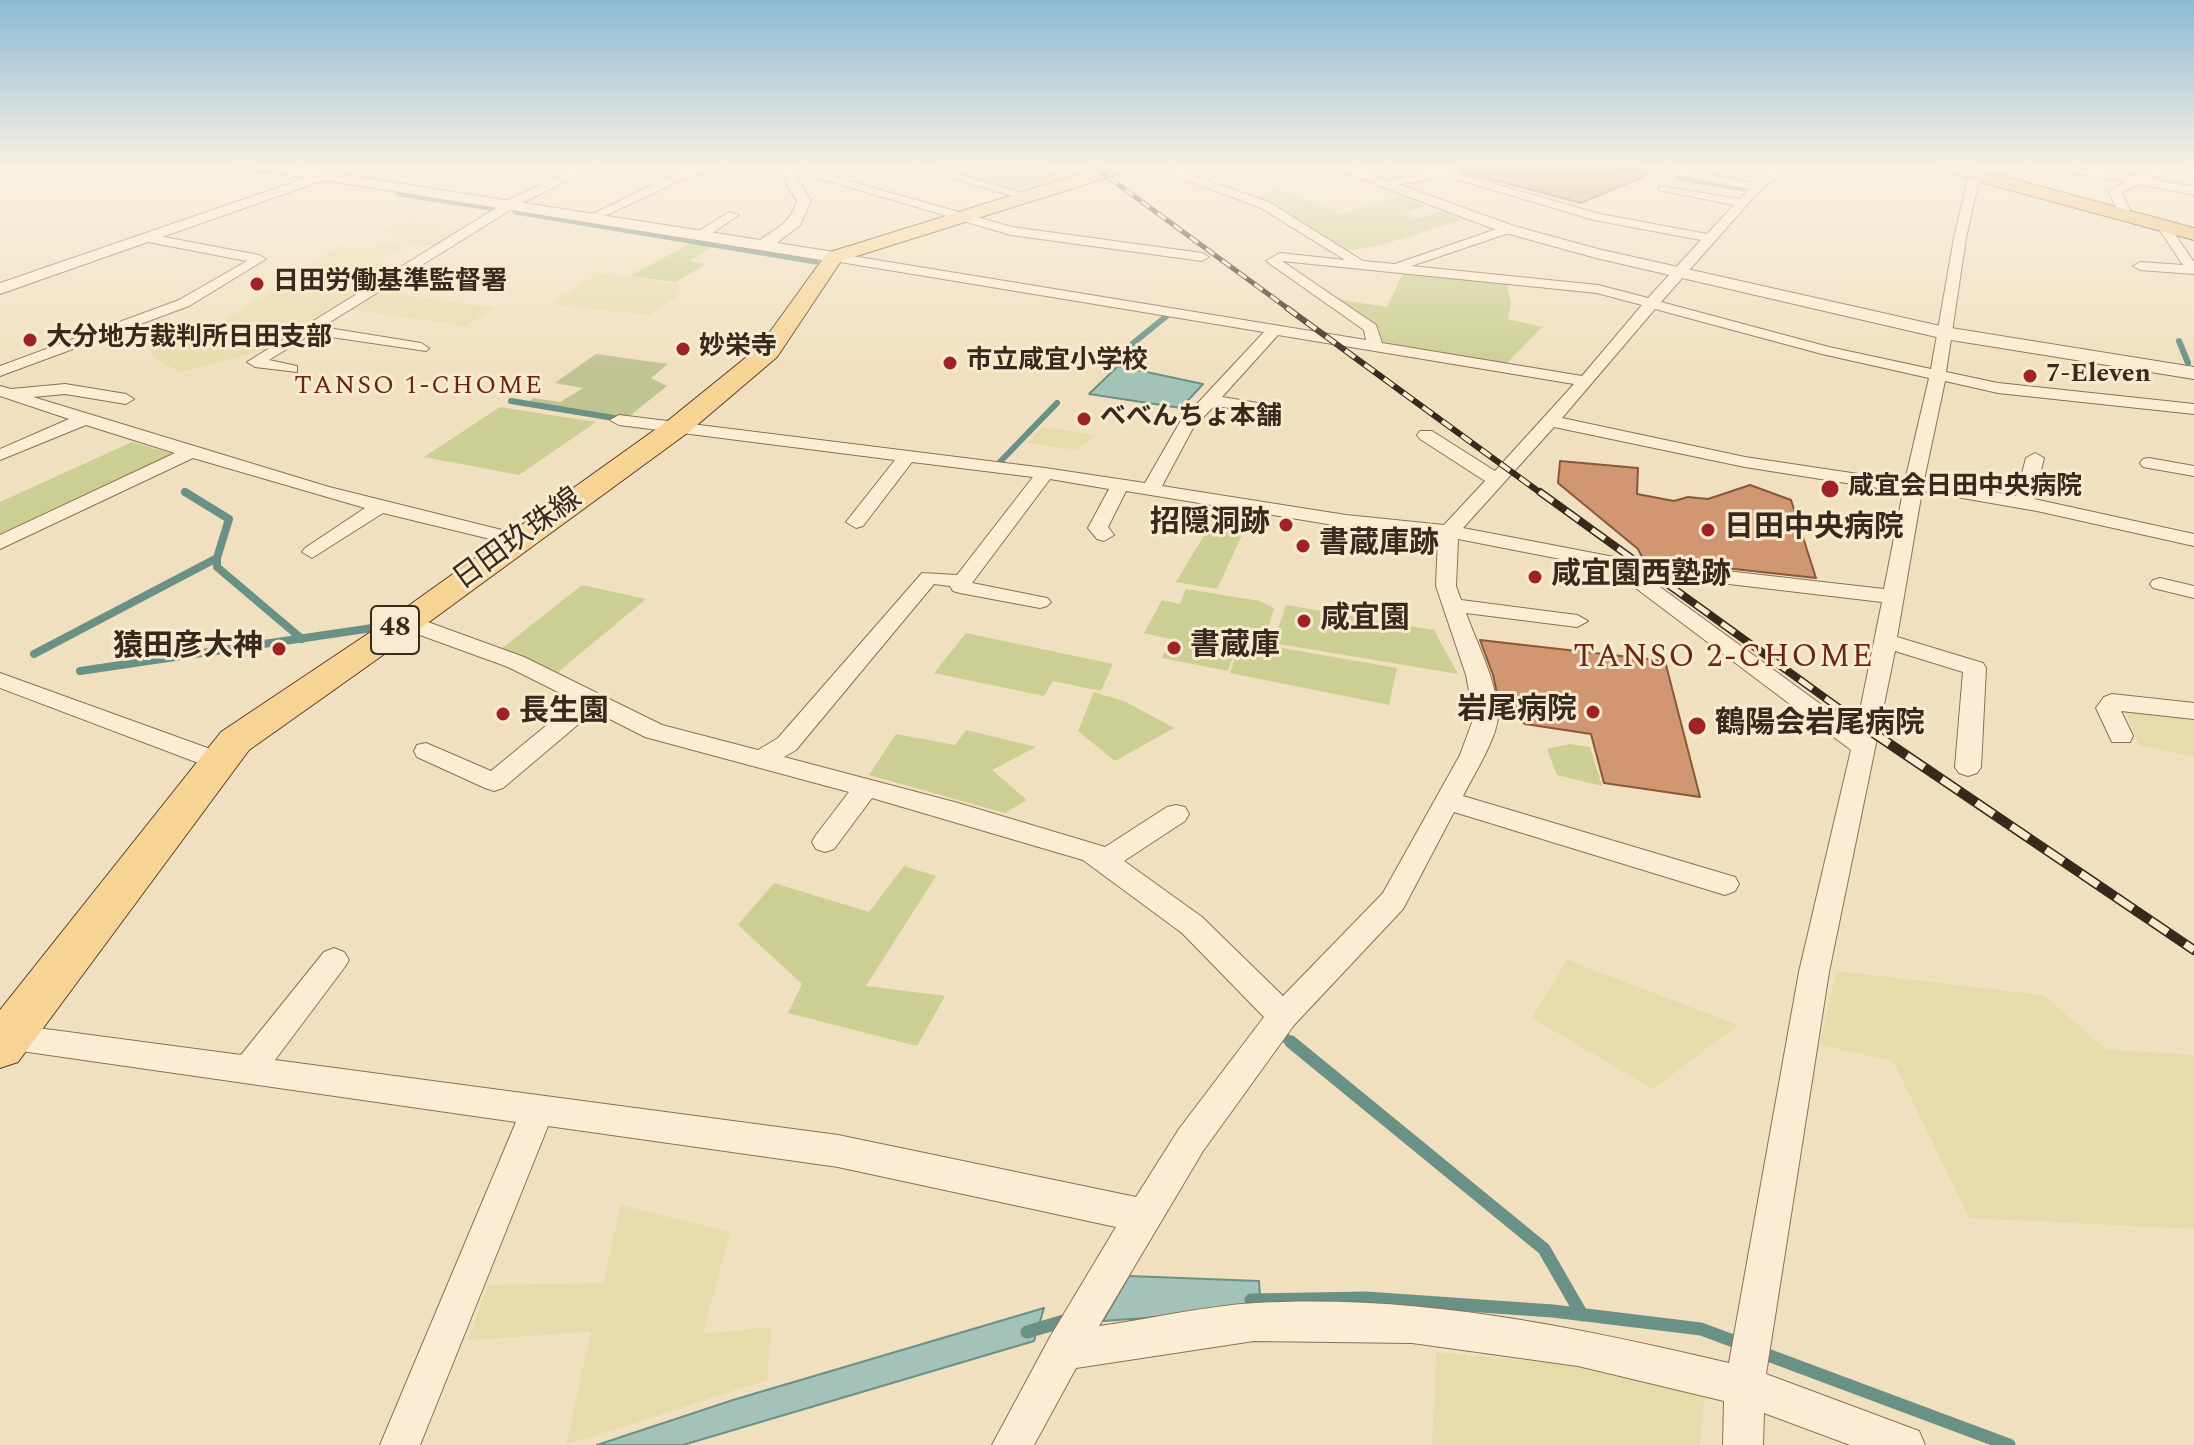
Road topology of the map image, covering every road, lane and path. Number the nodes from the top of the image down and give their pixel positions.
1 (161, 233) edge
2 (464, 233) edge
3 (692, 233) edge
4 (781, 233) edge
5 (913, 233) edge
6 (1029, 233) edge
7 (1311, 233) edge
8 (1495, 233) edge
9 (1524, 233) edge
10 (1686, 233) edge
11 (1714, 233) edge
12 (1961, 233) edge
13 (2168, 233) edge
14 (701, 235) joint
15 (148, 238) junction
16 (1710, 238) junction
17 (764, 245) junction
18 (834, 257) junction
19 (1202, 257) dead end
20 (1362, 265) junction
21 (2140, 266) dead end
22 (1395, 267) junction
23 (1680, 270) junction
24 (2194, 270) edge
25 (0, 289) edge
26 (1653, 302) junction
27 (308, 329) junction
28 (1274, 330) junction
29 (1945, 333) junction
30 (1375, 346) junction
31 (421, 348) dead end
32 (291, 369) dead end
33 (0, 371) edge
34 (2194, 373) edge
35 (1938, 375) junction
36 (1586, 381) junction
37 (5, 393) edge
38 (126, 399) dead end
39 (1210, 400) junction
40 (2194, 409) edge
41 (1270, 410) dead end
42 (85, 419) junction
43 (619, 420) dead end
44 (1551, 421) junction
45 (678, 426) junction
46 (1426, 435) dead end
47 (190, 453) junction
48 (0, 455) edge
49 (907, 456) junction
50 (2035, 458) dead end
51 (2149, 463) dead end
52 (2194, 471) edge
53 (1045, 473) junction
54 (1498, 481) junction
55 (1120, 485) junction
56 (1914, 486) junction
57 (1151, 490) junction
58 (2024, 503) junction
59 (379, 507) junction
60 (856, 522) dead end
61 (1448, 533) junction
62 (1104, 535) dead end
63 (519, 540) junction
64 (2194, 540) edge
65 (0, 543) edge
66 (312, 552) dead end
67 (1630, 566) junction
68 (962, 582) junction
69 (2160, 584) dead end
70 (2194, 592) edge
71 (1895, 597) junction
72 (1040, 602) dead end
73 (1453, 605) junction
74 (1577, 621) dead end
75 (406, 622) junction
76 (1886, 641) junction
77 (0, 680) edge
78 (591, 701) dead end
79 (2194, 711) edge
80 (2121, 736) dead end
81 (1862, 746) junction
82 (426, 751) dead end
83 (762, 759) junction
84 (218, 761) junction
85 (1968, 767) dead end
86 (867, 787) junction
87 (1447, 800) junction
88 (1176, 814) dead end
89 (825, 842) dead end
90 (1104, 861) junction
91 (1725, 884) dead end
92 (334, 960) dead end
93 (1283, 1016) junction
94 (4, 1042) edge
95 (248, 1071) junction
96 (537, 1111) junction
97 (1144, 1216) junction
98 (1064, 1351) junction
99 (1744, 1386) junction
100 (400, 1445) edge
101 (1012, 1445) edge
102 (1743, 1445) edge
103 (1905, 1445) edge

1 - 15 street
2 - 27 street
3 - 14 street
4 - 17 street
5 - 18 main road
6 - 19 street
7 - 20 street
8 - 22 street
9 - 23 street
10 - 16 street
11 - 16 street
12 - 29 street
13 - 24 street
14 - 17 street
15 - 25 street
15 - 33 street
16 - 23 street
17 - 18 street
18 - 28 street
18 - 45 main road, 日田玖珠線 / 48
20 - 22 street
20 - 30 street
21 - 24 street
22 - 26 street
23 - 26 street
23 - 29 street
26 - 35 street
26 - 36 street
27 - 31 street
27 - 32 street
28 - 30 street
28 - 39 street
29 - 34 street
29 - 35 street
30 - 36 street
35 - 40 street
35 - 56 street
36 - 44 street
37 - 38 street
37 - 42 street
39 - 41 street
39 - 57 street
42 - 47 street
42 - 48 street
43 - 45 street
44 - 54 street
44 - 56 street
45 - 49 street
45 - 63 main road, 日田玖珠線 / 48
46 - 54 street
47 - 59 street
47 - 65 street
49 - 53 street
49 - 60 street
50 - 58 street
51 - 52 street
53 - 55 street
53 - 68 street
54 - 61 street
55 - 57 street
55 - 62 street
56 - 58 street
56 - 71 street
57 - 61 street
58 - 64 street
59 - 63 street
59 - 66 street
61 - 67 street
61 - 73 street
63 - 75 main road, 日田玖珠線 / 48
67 - 71 street
67 - 81 street
68 - 72 street
68 - 83 street
69 - 70 street
71 - 76 street
73 - 74 street
73 - 87 street
75 - 83 street
75 - 84 main road, 日田玖珠線 / 48
76 - 81 street
76 - 85 street
77 - 84 street
78 - 82 street
79 - 80 street
81 - 99 street
83 - 86 street
84 - 94 main road, 日田玖珠線 / 48
86 - 89 street
86 - 90 street
87 - 91 street
87 - 93 street
88 - 90 street
90 - 93 street
92 - 95 street
93 - 97 street
94 - 95 street
95 - 96 street
96 - 97 street
96 - 100 street
97 - 98 street
98 - 99 street
98 - 101 street
99 - 102 street
99 - 103 street

